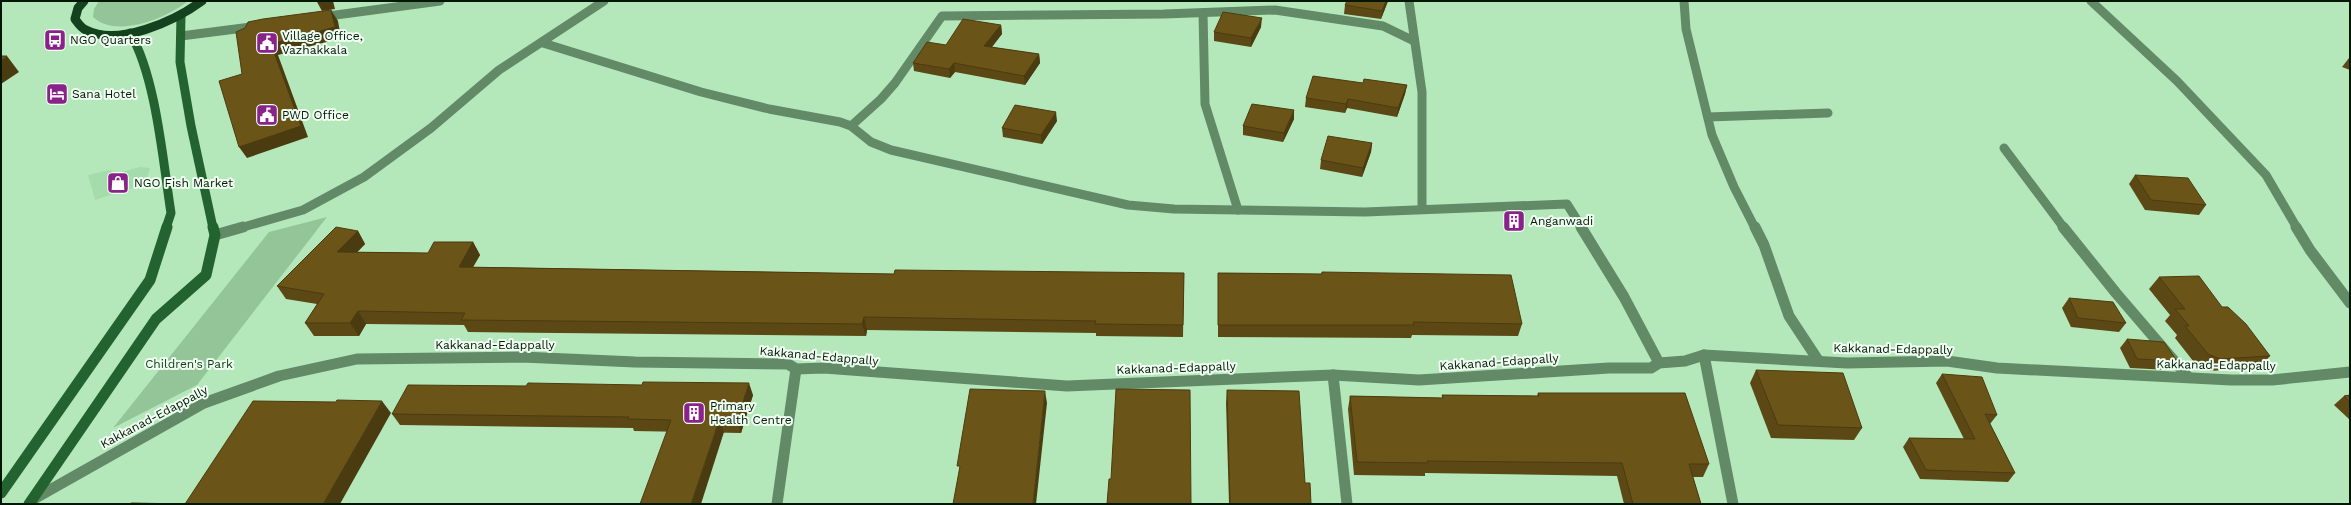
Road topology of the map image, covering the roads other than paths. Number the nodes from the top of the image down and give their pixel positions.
1 (84, 1) edge
2 (202, 1) edge
3 (440, 1) edge
4 (604, 1) edge
5 (1409, 1) edge
6 (1684, 1) edge
7 (2091, 1) edge
8 (1203, 13) junction
9 (181, 16) junction
10 (314, 18) edge
11 (267, 24) edge
12 (130, 33) junction
13 (181, 36) junction
14 (1414, 41) junction
15 (543, 43) junction
16 (1828, 114) dead end
17 (1708, 117) junction
18 (851, 126) junction
19 (2004, 148) dead end
20 (1422, 209) junction
21 (1238, 210) junction
22 (215, 235) junction
23 (2350, 303) edge
24 (1704, 355) junction
25 (1818, 360) junction
26 (1659, 363) junction
27 (796, 370) junction
28 (2350, 372) edge
29 (1333, 375) junction
30 (2188, 377) junction
31 (1, 493) edge
32 (31, 502) edge
33 (777, 504) edge
34 (1347, 504) edge
35 (1733, 504) edge

1 - 12 main road
2 - 9 main road
3 - 10 street
4 - 15 street
5 - 14 street
6 - 17 street
7 - 23 street
8 - 14 street
8 - 18 street
8 - 21 street
9 - 12 main road
9 - 13 main road
11 - 13 street
12 - 31 main road
13 - 22 main road
14 - 20 street
15 - 18 street
15 - 22 street
16 - 17 street
17 - 25 street
18 - 21 street
19 - 30 street
20 - 21 street
20 - 26 street
22 - 32 main road
24 - 25 street, Kakkanad-Edappally
24 - 26 street, Kakkanad-Edappally
24 - 35 street
25 - 30 street, Kakkanad-Edappally
26 - 29 street, Kakkanad-Edappally
27 - 29 street, Kakkanad-Edappally
27 - 32 street, Kakkanad-Edappally
27 - 33 street
28 - 30 street, Kakkanad-Edappally
29 - 34 street

